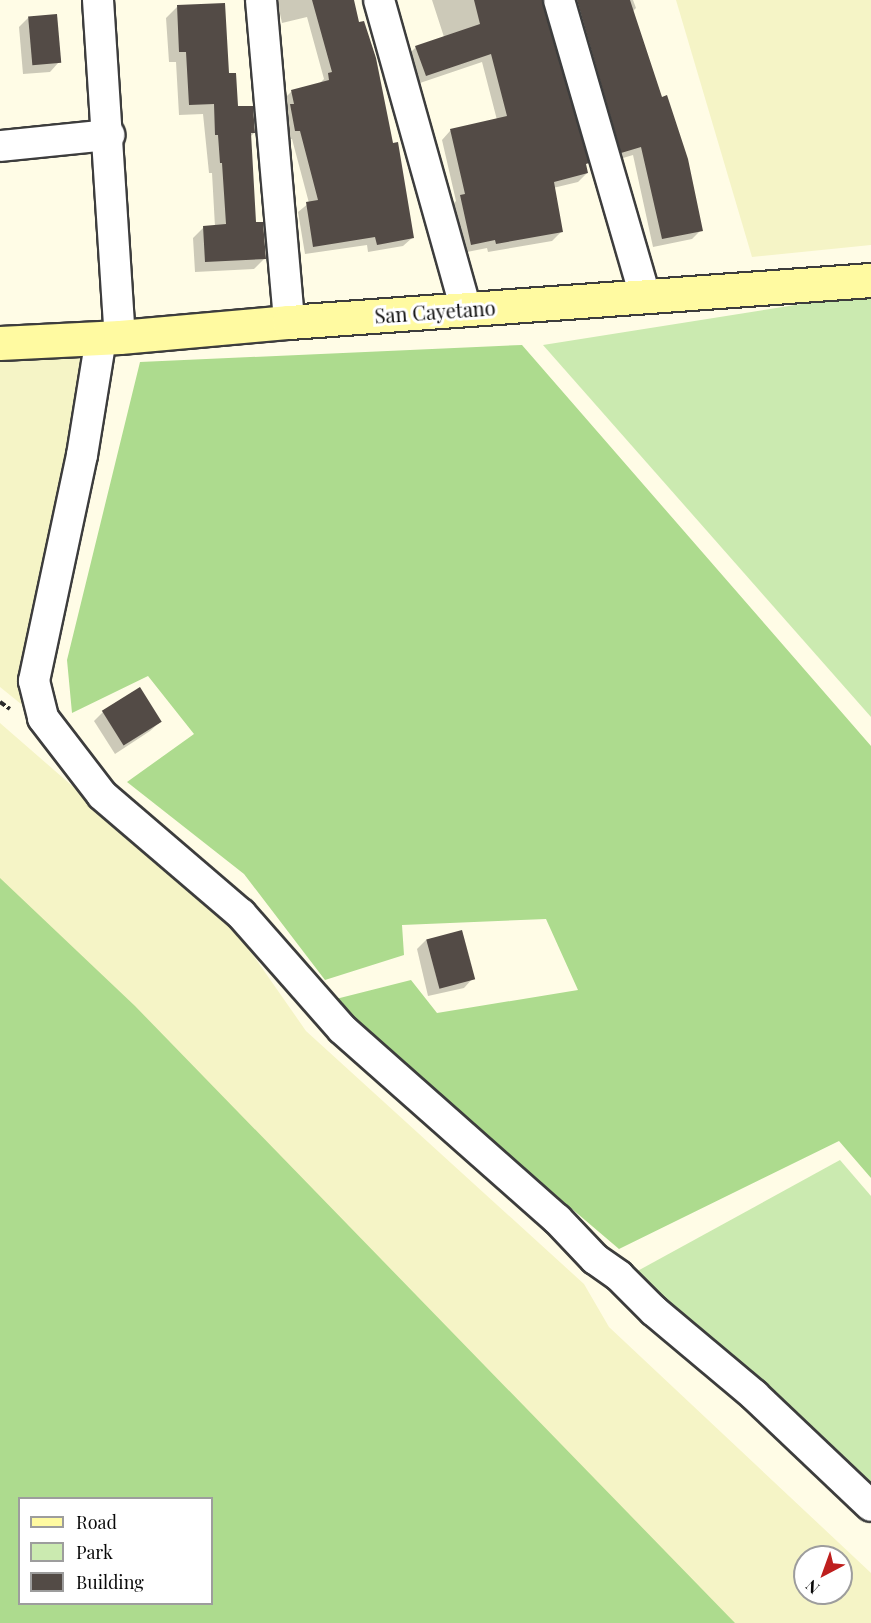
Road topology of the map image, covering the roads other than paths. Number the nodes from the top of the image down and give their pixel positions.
1 (98, 0) edge
2 (261, 0) edge
3 (379, 0) edge
4 (559, 0) edge
5 (109, 135) junction
6 (0, 146) edge
7 (871, 280) edge
8 (645, 296) junction
9 (466, 309) junction
10 (289, 322) junction
11 (110, 337) junction
12 (0, 343) edge
13 (871, 1506) edge

1 - 5 street
2 - 10 street
3 - 9 street
4 - 8 street
5 - 6 street
5 - 11 street
7 - 8 main road, San Cayetano
8 - 9 main road, San Cayetano
9 - 10 main road, San Cayetano
10 - 11 main road, San Cayetano
11 - 12 main road, San Cayetano
11 - 13 street

